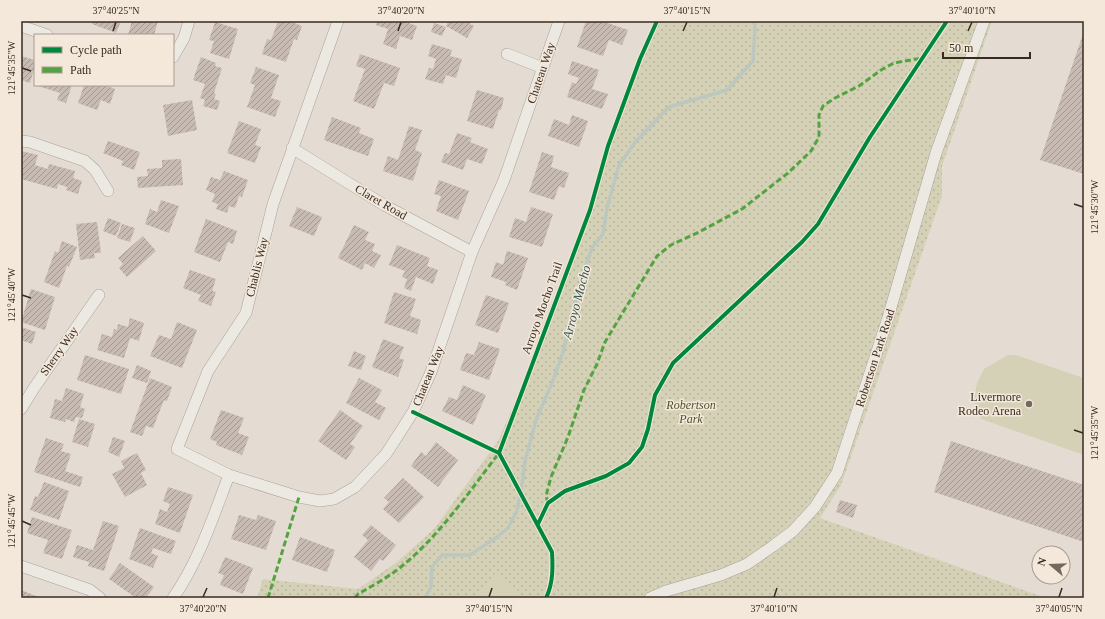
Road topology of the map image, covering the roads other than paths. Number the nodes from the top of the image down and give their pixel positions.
1 (189, 21) edge
2 (338, 21) edge
3 (559, 21) edge
4 (984, 21) edge
5 (21, 26) edge
6 (44, 34) edge
7 (507, 54) dead end
8 (174, 55) edge
9 (543, 68) junction
10 (21, 141) edge
11 (292, 148) junction
12 (108, 191) dead end
13 (472, 252) junction
14 (99, 295) dead end
15 (21, 409) edge
16 (229, 475) junction
17 (21, 566) edge
18 (100, 598) edge
19 (174, 598) edge
20 (650, 598) edge

1 - 8 street
2 - 11 street, Chablis Way
3 - 9 street, Chateau Way
4 - 20 street, Robertson Park Road
5 - 6 street
7 - 9 street
9 - 13 street, Chateau Way
10 - 12 street
11 - 13 street, Claret Road
11 - 16 street, Chablis Way
13 - 16 street, Chateau Way
14 - 15 street, Sherry Way
16 - 19 street
17 - 18 street

